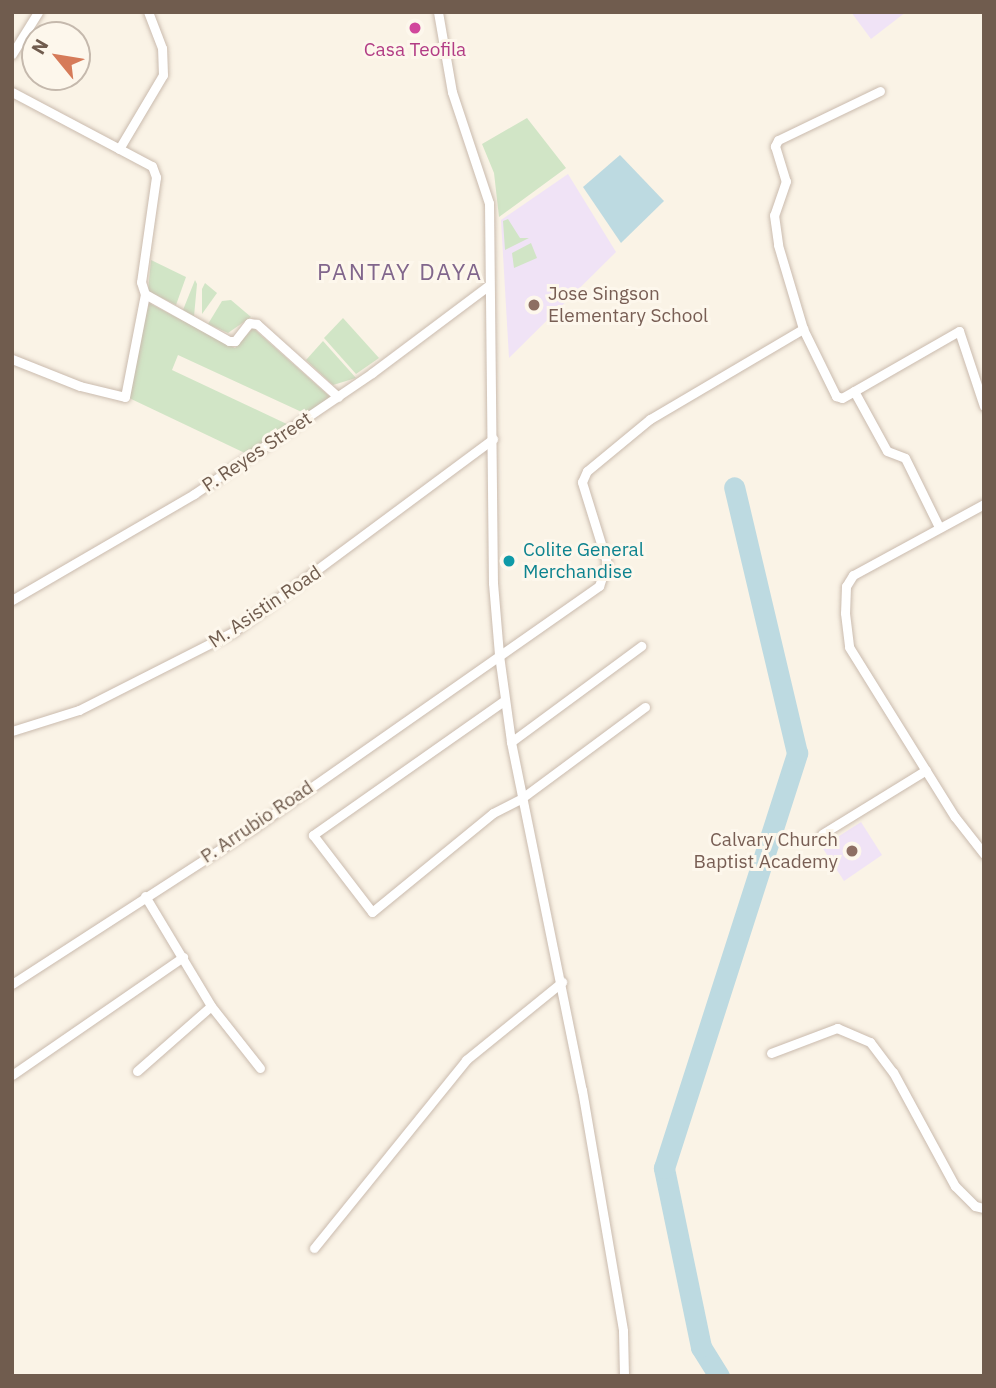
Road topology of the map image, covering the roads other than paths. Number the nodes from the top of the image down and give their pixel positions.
1 (38, 12) edge
2 (148, 12) edge
3 (438, 12) edge
4 (12, 54) edge
5 (880, 91) dead end
6 (12, 93) edge
7 (119, 149) junction
8 (489, 285) junction
9 (145, 294) junction
10 (803, 329) junction
11 (12, 359) edge
12 (854, 391) junction
13 (338, 397) junction
14 (984, 406) edge
15 (493, 439) junction
16 (984, 504) edge
17 (938, 525) junction
18 (12, 600) edge
19 (641, 646) dead end
20 (499, 655) junction
21 (505, 700) junction
22 (645, 708) dead end
23 (12, 731) edge
24 (511, 742) junction
25 (926, 770) junction
26 (522, 798) junction
27 (822, 834) dead end
28 (984, 854) edge
29 (145, 896) junction
30 (183, 957) junction
31 (562, 982) junction
32 (12, 984) edge
33 (211, 1006) junction
34 (771, 1053) dead end
35 (260, 1068) dead end
36 (137, 1072) dead end
37 (12, 1075) edge
38 (984, 1208) edge
39 (314, 1248) dead end
40 (624, 1376) edge

1 - 4 street
2 - 7 street
3 - 8 street
5 - 10 street
6 - 7 street
7 - 9 street
8 - 13 street, P. Reyes Street
8 - 15 street
9 - 11 street
9 - 13 street
10 - 12 street
10 - 20 street, P. Arrubio Road
12 - 14 street
12 - 17 street
13 - 18 street, P. Reyes Street
15 - 20 street
15 - 23 street, M. Asistin Road
16 - 17 street
17 - 25 street
19 - 24 street
20 - 21 street
20 - 29 street, P. Arrubio Road
21 - 24 street
21 - 26 street
22 - 26 street
24 - 26 street
25 - 27 street
25 - 28 street
26 - 31 street
29 - 30 street
29 - 32 street, P. Arrubio Road
30 - 33 street
30 - 37 street
31 - 39 street
31 - 40 street
33 - 35 street
33 - 36 street
34 - 38 street

